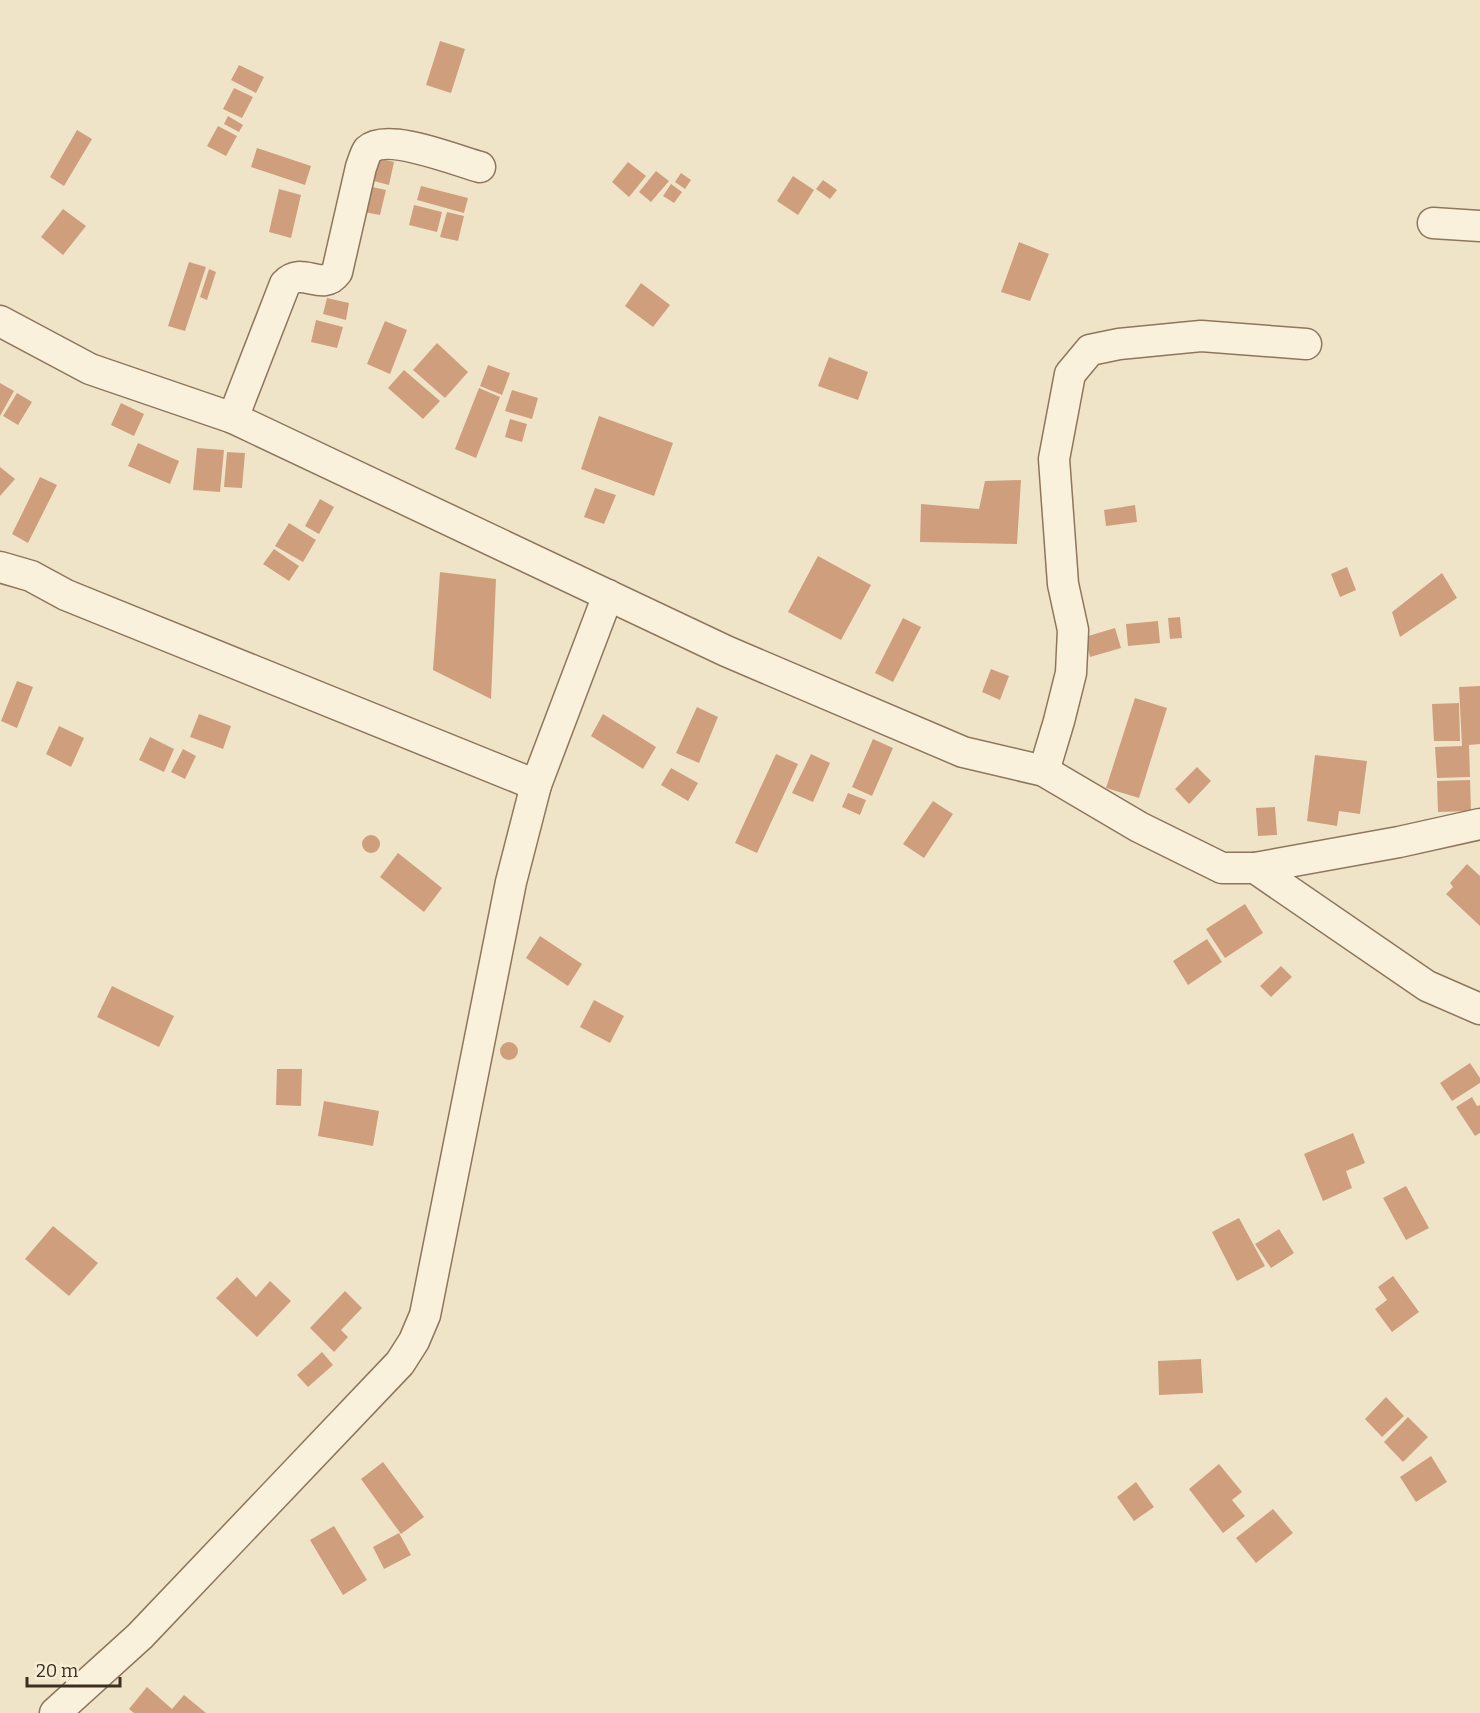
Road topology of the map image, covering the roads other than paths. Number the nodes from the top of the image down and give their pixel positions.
1 (480, 167) dead end
2 (1433, 223) dead end
3 (1480, 226) edge
4 (0, 321) edge
5 (1306, 344) dead end
6 (233, 418) junction
7 (0, 567) edge
8 (608, 595) junction
9 (1044, 771) junction
10 (536, 785) junction
11 (1480, 824) edge
12 (1255, 868) junction
13 (1480, 1009) edge
14 (54, 1713) edge

1 - 6 street
2 - 3 street
4 - 6 street
5 - 9 street
6 - 8 street
7 - 10 street
8 - 9 street
8 - 10 street
9 - 12 street
10 - 14 street
11 - 12 street
12 - 13 street

